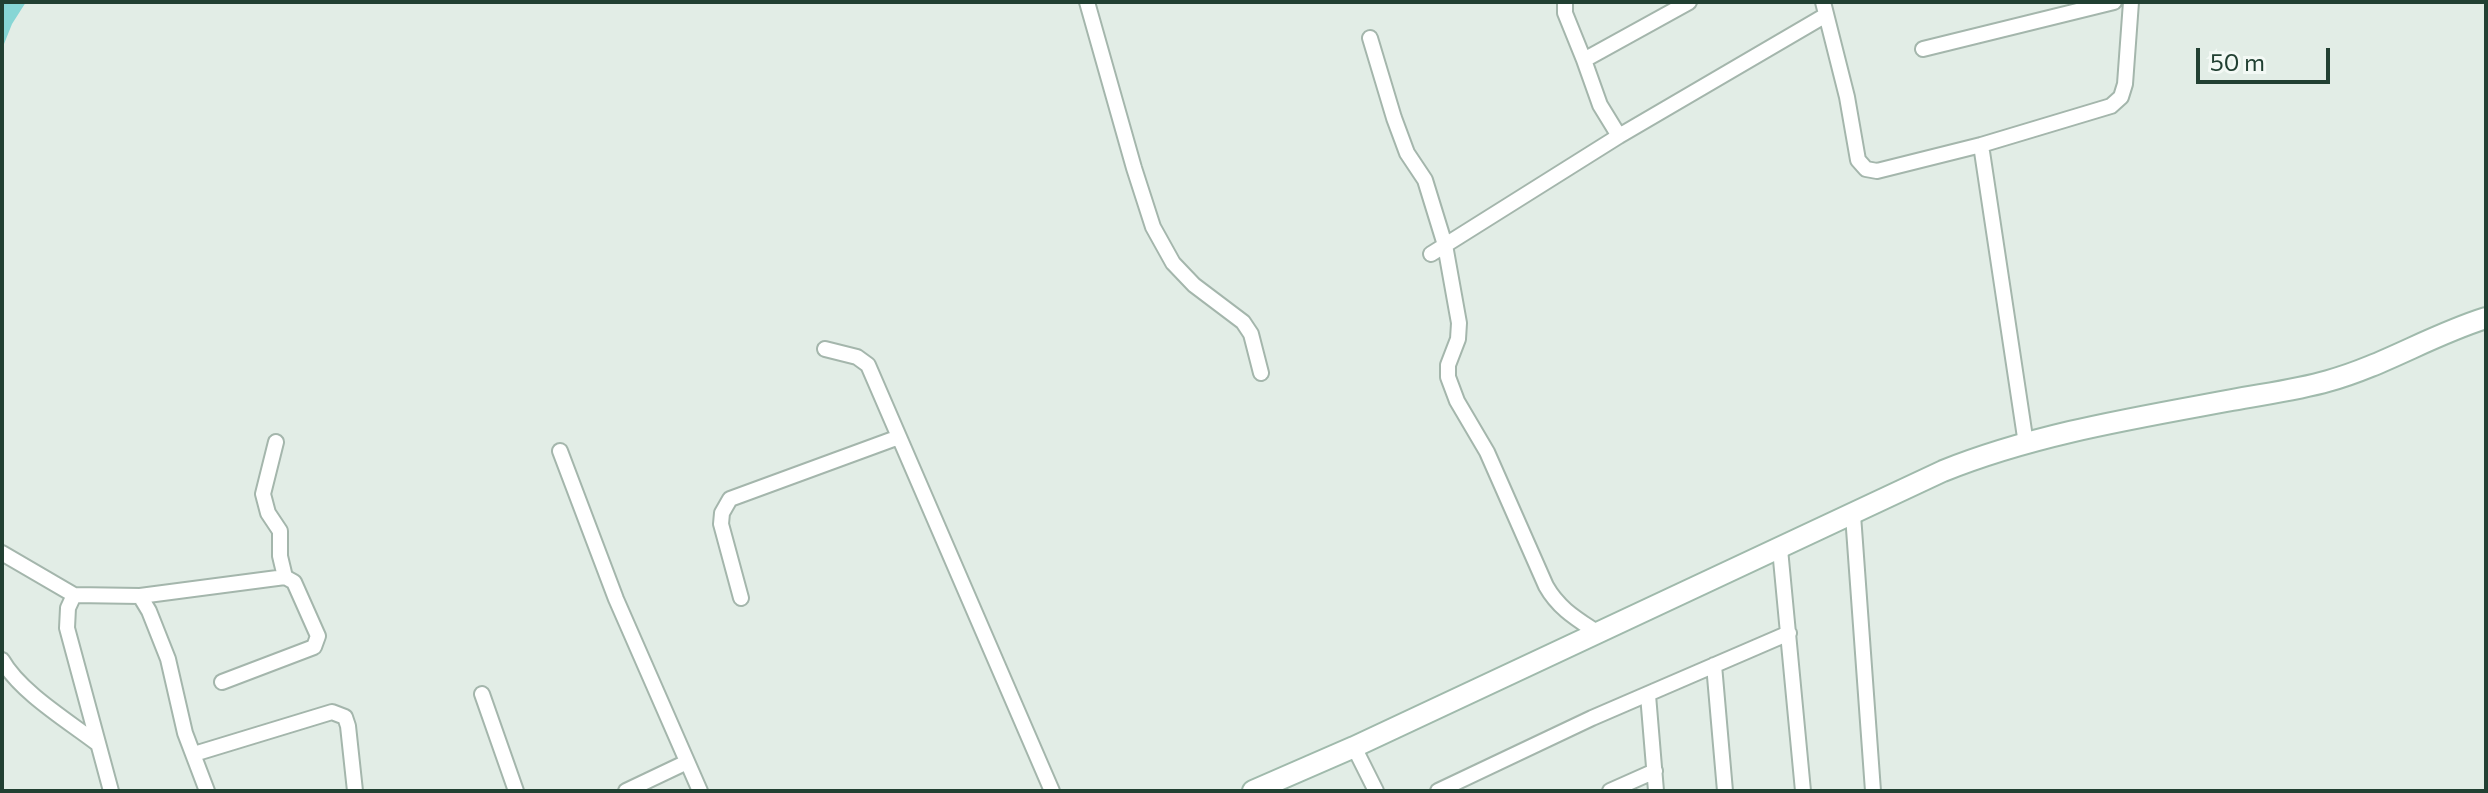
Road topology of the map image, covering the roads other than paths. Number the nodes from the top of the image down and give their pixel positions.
1 (1087, 2) edge
2 (1565, 2) edge
3 (1689, 2) edge
4 (2114, 2) edge
5 (2131, 2) edge
6 (1825, 8) edge
7 (1370, 38) dead end
8 (1923, 49) dead end
9 (1584, 60) junction
10 (1619, 136) junction
11 (1981, 145) junction
12 (1445, 245) junction
13 (1431, 254) dead end
14 (2486, 318) edge
15 (825, 349) dead end
16 (1261, 373) dead end
17 (899, 437) junction
18 (276, 442) dead end
19 (2026, 444) junction
20 (560, 451) dead end
21 (1853, 515) junction
22 (1780, 549) junction
23 (2, 553) edge
24 (285, 577) junction
25 (74, 595) junction
26 (140, 596) junction
27 (741, 598) dead end
28 (1598, 633) junction
29 (1789, 633) junction
30 (2, 660) edge
31 (1714, 665) junction
32 (222, 682) dead end
33 (482, 694) dead end
34 (1648, 695) junction
35 (98, 744) junction
36 (1354, 747) junction
37 (194, 754) junction
38 (687, 762) junction
39 (1655, 771) junction
40 (111, 791) edge
41 (207, 791) edge
42 (355, 791) edge
43 (516, 791) edge
44 (626, 791) edge
45 (700, 791) edge
46 (1052, 791) edge
47 (1253, 791) edge
48 (1376, 791) edge
49 (1438, 791) edge
50 (1610, 791) edge
51 (1656, 791) edge
52 (1725, 791) edge
53 (1803, 791) edge
54 (1873, 791) edge

1 - 16 street
2 - 9 street
3 - 9 street
4 - 8 street
5 - 11 street
6 - 10 street
6 - 11 street
7 - 12 street
9 - 10 street
10 - 12 street
11 - 19 street
12 - 13 street
12 - 28 street
14 - 19 street
15 - 17 street
17 - 27 street
17 - 46 street
18 - 24 street
19 - 21 street
20 - 38 street
21 - 22 street
21 - 54 street
22 - 28 street
22 - 29 street
23 - 25 street
24 - 26 street
24 - 32 street
25 - 26 street
25 - 35 street
26 - 37 street
28 - 36 street
29 - 31 street
29 - 53 street
30 - 35 street
31 - 34 street
31 - 52 street
33 - 43 street
34 - 39 street
34 - 49 street
35 - 40 street
36 - 47 street
36 - 48 street
37 - 41 street
37 - 42 street
38 - 44 street
38 - 45 street
39 - 50 street
39 - 51 street

